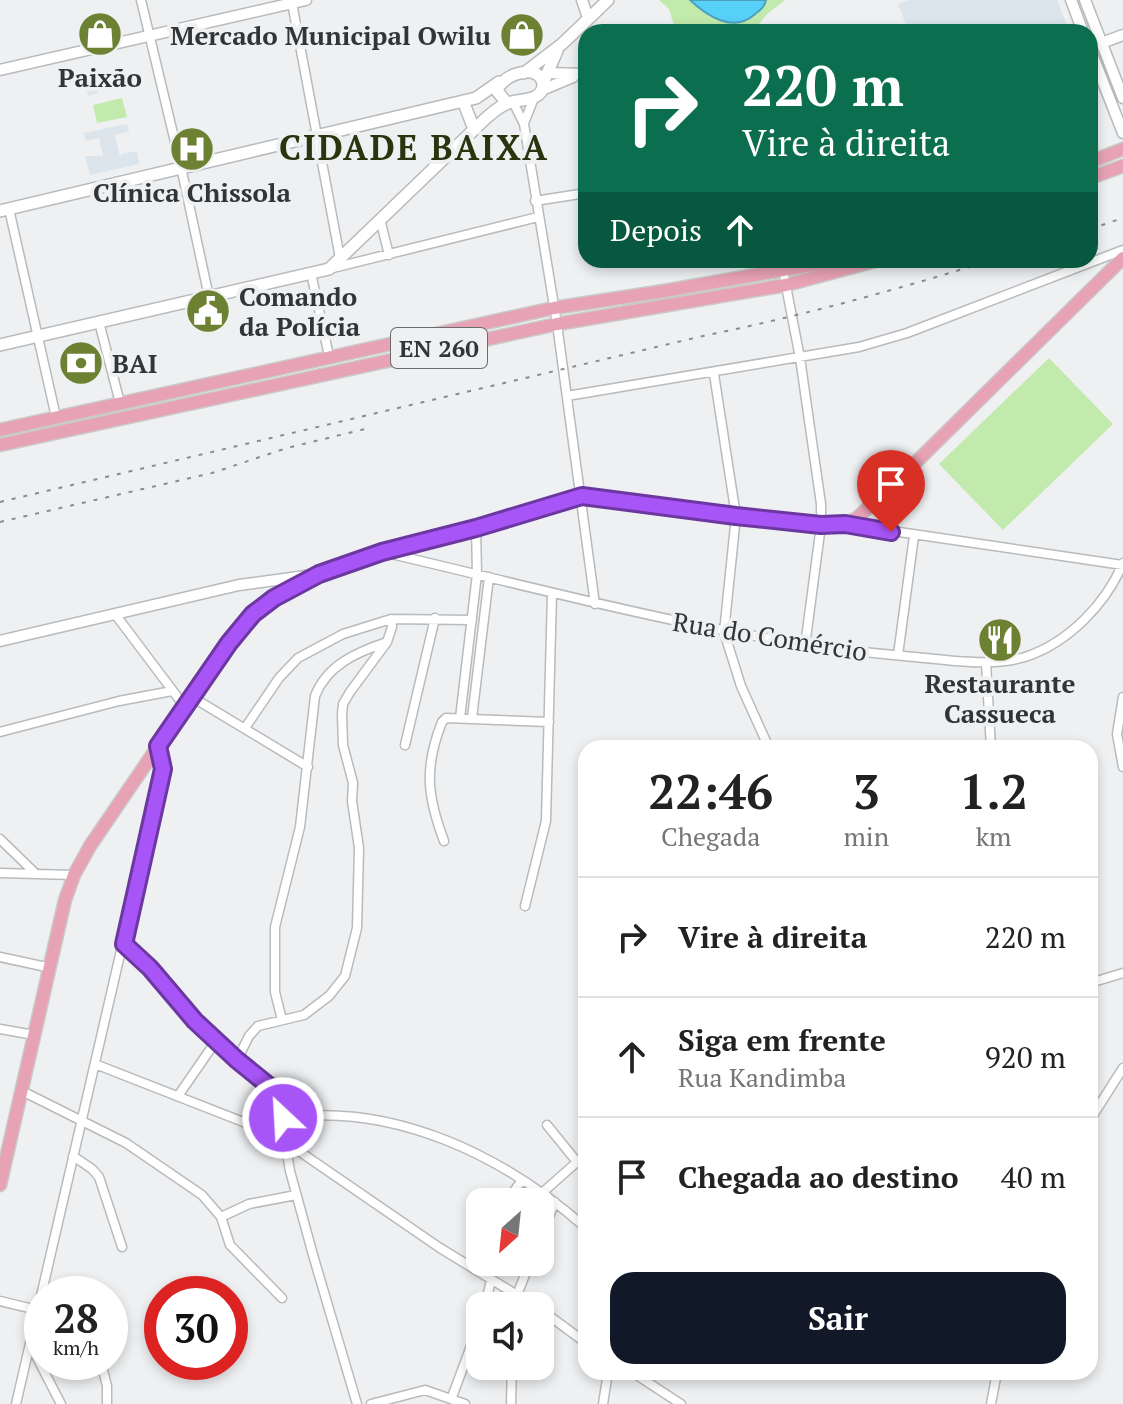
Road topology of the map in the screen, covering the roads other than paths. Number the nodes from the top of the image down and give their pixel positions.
1 (141, 0) edge
2 (306, 0) edge
3 (582, 0) edge
4 (608, 0) edge
5 (1071, 0) edge
6 (1085, 0) edge
7 (292, 3) junction
8 (588, 18) junction
9 (582, 24) edge
10 (1080, 24) edge
11 (1094, 24) edge
12 (578, 28) edge
13 (1098, 33) edge
14 (1123, 35) edge
15 (150, 37) junction
16 (1102, 43) junction
17 (562, 44) junction
18 (1098, 45) edge
19 (1098, 69) edge
20 (0, 70) edge
21 (528, 73) junction
22 (578, 76) edge
23 (578, 76) edge
24 (500, 82) junction
25 (542, 86) junction
26 (1123, 98) edge
27 (463, 101) junction
28 (510, 102) junction
29 (524, 124) junction
30 (474, 129) junction
31 (1123, 133) edge
32 (318, 134) junction
33 (1123, 149) edge
34 (1098, 159) edge
35 (1123, 166) edge
36 (181, 167) junction
37 (1098, 175) edge
38 (578, 194) edge
39 (535, 201) junction
40 (4, 210) edge
41 (538, 217) junction
42 (380, 219) junction
43 (1123, 250) edge
44 (389, 255) junction
45 (340, 258) junction
46 (1123, 258) edge
47 (1098, 260) edge
48 (773, 268) edge
49 (782, 268) edge
50 (849, 268) edge
51 (1076, 268) edge
52 (329, 269) junction
53 (311, 273) junction
54 (786, 285) junction
55 (664, 291) junction
56 (209, 297) junction
57 (668, 306) junction
58 (554, 308) junction
59 (99, 322) junction
60 (557, 324) junction
61 (460, 327) junction
62 (446, 330) junction
63 (37, 336) junction
64 (463, 343) junction
65 (0, 345) edge
66 (450, 346) junction
67 (329, 356) junction
68 (800, 358) junction
69 (714, 374) junction
70 (230, 379) junction
71 (234, 392) junction
72 (567, 396) junction
73 (120, 403) junction
74 (56, 417) junction
75 (16, 427) junction
76 (0, 430) edge
77 (20, 441) junction
78 (0, 445) edge
79 (582, 496) junction
80 (736, 516) junction
81 (845, 524) junction
82 (821, 525) junction
83 (476, 528) junction
84 (914, 536) junction
85 (382, 552) junction
86 (1123, 564) edge
87 (319, 574) junction
88 (477, 574) junction
89 (489, 577) junction
90 (1116, 577) junction
91 (1123, 590) edge
92 (552, 593) junction
93 (595, 604) junction
94 (115, 614) junction
95 (435, 618) junction
96 (391, 619) junction
97 (472, 620) junction
98 (724, 632) junction
99 (0, 641) edge
100 (387, 642) junction
101 (805, 646) junction
102 (898, 655) junction
103 (986, 663) junction
104 (172, 691) junction
105 (1123, 697) edge
106 (188, 702) junction
107 (460, 718) junction
108 (472, 718) junction
109 (549, 722) junction
110 (245, 728) junction
111 (0, 732) edge
112 (765, 740) edge
113 (991, 740) edge
114 (405, 745) dead end
115 (158, 746) junction
116 (308, 767) junction
117 (1123, 767) edge
118 (0, 839) edge
119 (444, 841) dead end
120 (0, 873) edge
121 (35, 873) junction
122 (74, 875) junction
123 (525, 906) dead end
124 (124, 944) junction
125 (0, 957) edge
126 (51, 968) junction
127 (1123, 973) edge
128 (1098, 981) edge
129 (282, 1020) junction
130 (0, 1029) edge
131 (34, 1035) junction
132 (216, 1041) junction
133 (237, 1060) junction
134 (95, 1064) junction
135 (1123, 1068) edge
136 (22, 1091) junction
137 (178, 1096) junction
138 (1098, 1107) edge
139 (283, 1118) junction
140 (83, 1121) junction
141 (547, 1125) dead end
142 (274, 1134) junction
143 (285, 1142) junction
144 (5, 1150) edge
145 (73, 1156) junction
146 (522, 1180) junction
147 (0, 1185) edge
148 (516, 1188) edge
149 (534, 1188) edge
150 (548, 1188) edge
151 (296, 1195) junction
152 (555, 1202) edge
153 (221, 1217) junction
154 (578, 1221) edge
155 (122, 1247) dead end
156 (45, 1276) edge
157 (491, 1280) junction
158 (488, 1292) edge
159 (512, 1292) edge
160 (282, 1298) dead end
161 (0, 1301) edge
162 (24, 1307) edge
163 (554, 1320) edge
164 (578, 1337) edge
165 (466, 1364) edge
166 (24, 1369) edge
167 (49, 1380) edge
168 (106, 1380) edge
169 (512, 1380) edge
170 (607, 1380) edge
171 (644, 1380) edge
172 (996, 1380) edge
173 (452, 1397) junction
174 (16, 1404) edge
175 (61, 1404) edge
176 (107, 1404) edge
177 (357, 1404) edge
178 (371, 1404) edge
179 (465, 1404) edge
180 (511, 1404) edge
181 (603, 1404) edge
182 (681, 1404) edge
183 (991, 1404) edge

1 - 15 street
2 - 7 street
3 - 8 street
4 - 8 main road
5 - 10 street
6 - 11 street
7 - 15 street
7 - 32 street
8 - 9 main road
12 - 17 main road
13 - 16 street
14 - 16 street
15 - 20 street
15 - 36 street
16 - 18 street
16 - 26 street
17 - 21 main road
17 - 25 main road
19 - 31 street
21 - 24 main road
21 - 25 main road
22 - 25 street
23 - 25 street
24 - 27 main road
24 - 28 main road
25 - 28 main road
25 - 29 street
27 - 30 main road
27 - 32 main road
28 - 29 street
28 - 30 main road
29 - 39 street
30 - 42 main road
32 - 36 main road
32 - 45 street
33 - 34 main road
35 - 37 main road
36 - 40 main road
36 - 56 street
38 - 39 street
39 - 41 street
40 - 63 street
41 - 44 street
41 - 58 street
42 - 44 street
42 - 45 main road
43 - 47 street
44 - 52 street
45 - 52 main road
46 - 81 main road
48 - 55 main road, EN 260
49 - 54 street
50 - 54 main road, EN 260
51 - 68 street
52 - 53 main road
53 - 56 main road
53 - 67 street
54 - 57 main road, EN 260
54 - 68 street
55 - 57 main road
55 - 58 main road, EN 260
56 - 59 main road
57 - 60 main road, EN 260
58 - 60 street
58 - 61 main road, EN 260
59 - 63 main road
59 - 73 street
60 - 64 main road, EN 260
60 - 72 street
61 - 62 main road, EN 260
61 - 64 main road
62 - 66 main road
62 - 67 main road, EN 260
63 - 65 main road
63 - 74 street
64 - 66 main road, EN 260
66 - 71 main road, EN 260
67 - 70 main road, EN 260
68 - 69 street
68 - 82 street
69 - 72 street
69 - 80 street
70 - 71 main road
70 - 73 main road, EN 260
71 - 77 main road, EN 260
72 - 79 street
73 - 74 main road, EN 260
74 - 75 main road, EN 260
75 - 76 main road, EN 260
75 - 77 main road
77 - 78 main road, EN 260
79 - 80 main road
79 - 83 main road
79 - 93 street
80 - 82 main road
80 - 98 street
81 - 82 main road
81 - 84 street
82 - 101 street
83 - 85 main road
83 - 88 street
84 - 86 street
84 - 102 street
85 - 87 main road
85 - 88 street, Rua do Comércio
86 - 90 street, Rua do Comércio
87 - 94 street
87 - 106 main road
88 - 89 street, Rua do Comércio
88 - 97 street
89 - 92 street, Rua do Comércio
89 - 108 street
90 - 91 street
90 - 103 street, Rua do Comércio
92 - 93 street, Rua do Comércio
92 - 109 street
93 - 98 street, Rua do Comércio
94 - 99 street
94 - 104 street
95 - 96 street
95 - 97 street
95 - 114 street
96 - 100 street
96 - 110 street
97 - 107 street
98 - 101 street, Rua do Comércio
98 - 112 street
100 - 116 street
100 - 129 street
101 - 102 street, Rua do Comércio
102 - 103 street, Rua do Comércio
103 - 113 street
104 - 106 street
104 - 111 street
105 - 117 street
106 - 110 street
106 - 115 main road
107 - 108 street
107 - 119 street
108 - 109 street
109 - 123 street
110 - 116 street
115 - 122 main road
115 - 124 street
116 - 129 street
118 - 121 street
120 - 121 street
121 - 122 street
122 - 126 main road
124 - 132 street
124 - 134 street
125 - 126 street
126 - 131 main road
127 - 128 street
129 - 133 street
130 - 131 street
131 - 136 main road
132 - 133 street
132 - 137 street
133 - 139 street
134 - 137 street
134 - 140 street
135 - 138 street
136 - 140 street
136 - 144 main road
137 - 142 street
139 - 142 street
139 - 146 street
140 - 145 street
140 - 153 street
141 - 150 street
142 - 143 street
143 - 151 street
143 - 157 street
144 - 147 main road
145 - 155 street
145 - 156 street
146 - 148 street
146 - 149 street
151 - 153 street
151 - 177 street
152 - 154 street
153 - 160 street
157 - 158 street
157 - 159 street
161 - 162 street
163 - 164 street
165 - 173 street
166 - 174 street
167 - 175 street
168 - 176 street
169 - 180 street
170 - 181 street
171 - 182 street
172 - 183 street
173 - 178 street
173 - 179 street

